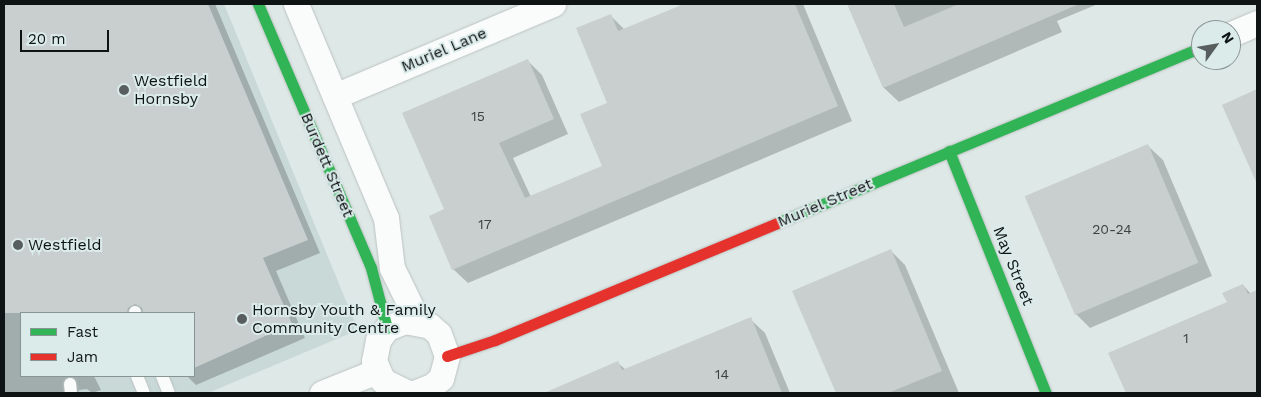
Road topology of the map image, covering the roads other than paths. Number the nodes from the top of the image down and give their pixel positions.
1 (258, 4) edge
2 (285, 4) edge
3 (296, 4) edge
4 (553, 4) edge
5 (1257, 23) edge
6 (1241, 30) edge
7 (307, 31) junction
8 (1191, 50) edge
9 (335, 96) junction
10 (949, 151) junction
11 (418, 321) junction
12 (387, 328) junction
13 (447, 356) junction
14 (377, 372) junction
15 (137, 377) edge
16 (162, 377) edge
17 (144, 393) edge
18 (169, 393) edge
19 (322, 393) edge
20 (417, 393) edge
21 (1046, 393) edge

1 - 12 street, Burdett Street
2 - 7 lane
3 - 7 street, Burdett Street
4 - 9 street, Muriel Lane
5 - 6 street
7 - 9 street, Burdett Street
8 - 10 street, Muriel Street
9 - 11 street, Burdett Street
10 - 13 street, Muriel Street
10 - 21 street, May Street
11 - 12 street
11 - 13 street
12 - 14 street
13 - 20 street
14 - 19 street
14 - 20 street
15 - 17 lane
16 - 18 lane

